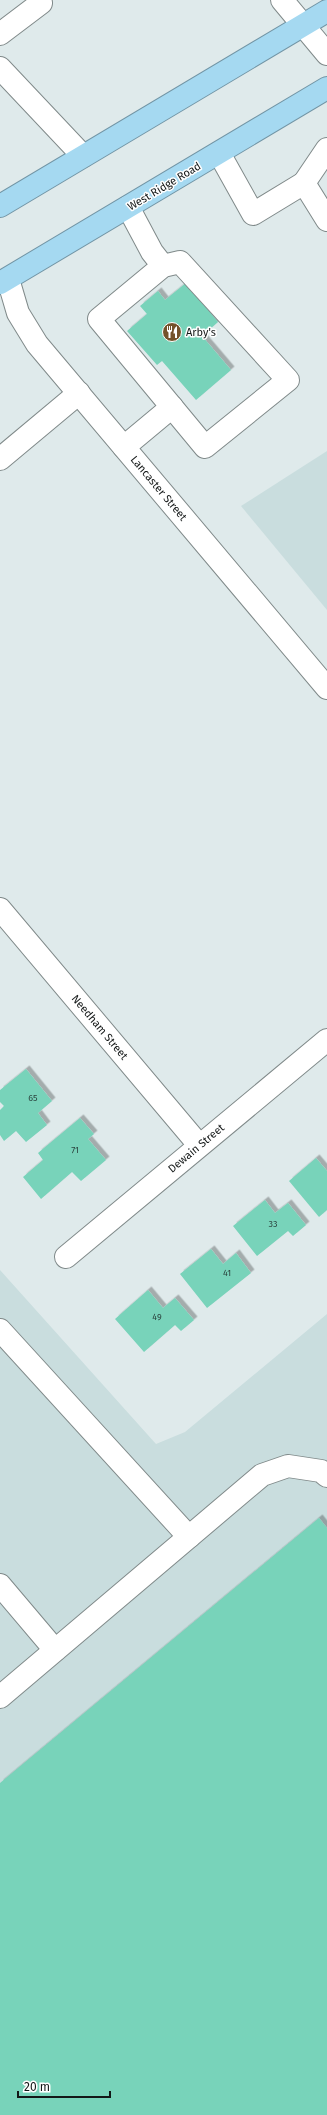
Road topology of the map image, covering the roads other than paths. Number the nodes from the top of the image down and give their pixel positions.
1 (282, 0) edge
2 (41, 3) dead end
3 (327, 11) edge
4 (303, 25) junction
5 (0, 34) edge
6 (327, 54) edge
7 (0, 68) edge
8 (327, 88) edge
9 (327, 150) edge
10 (219, 153) junction
11 (83, 156) junction
12 (304, 183) junction
13 (0, 206) edge
14 (128, 207) junction
15 (327, 220) edge
16 (163, 266) junction
17 (4, 281) edge
18 (79, 393) junction
19 (172, 407) junction
20 (124, 448) junction
21 (0, 458) edge
22 (327, 688) edge
23 (0, 909) edge
24 (327, 1040) edge
25 (199, 1145) junction
26 (66, 1257) dead end
27 (0, 1330) edge
28 (327, 1476) edge
29 (189, 1537) junction
30 (0, 1585) edge
31 (55, 1650) junction
32 (0, 1697) edge

1 - 4 street
2 - 5 street
3 - 4 highway
4 - 6 street
4 - 11 highway
7 - 11 street
8 - 10 highway, West Ridge Road
9 - 12 street
10 - 12 street
10 - 14 highway, West Ridge Road
11 - 13 highway
12 - 15 street
14 - 16 street
14 - 17 highway, West Ridge Road
16 - 19 street
16 - 19 street
17 - 18 street, Lancaster Street
18 - 20 street, Lancaster Street
18 - 21 street
19 - 20 street
20 - 22 street, Lancaster Street
23 - 25 street, Needham Street
24 - 25 street, Dewain Street
25 - 26 street, Dewain Street
27 - 29 street
28 - 29 street
29 - 31 street
30 - 31 street
31 - 32 street

